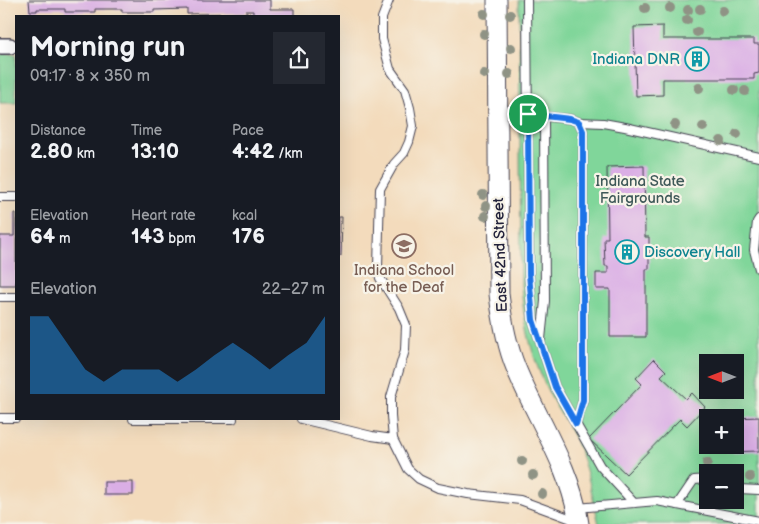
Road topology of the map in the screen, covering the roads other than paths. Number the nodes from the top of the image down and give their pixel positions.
1 (389, 0) edge
2 (497, 0) edge
3 (527, 0) edge
4 (498, 110) junction
5 (528, 114) junction
6 (544, 116) junction
7 (579, 122) junction
8 (759, 157) edge
9 (0, 197) edge
10 (15, 197) edge
11 (759, 219) edge
12 (759, 269) edge
13 (0, 297) edge
14 (15, 297) edge
15 (541, 344) junction
16 (0, 418) edge
17 (15, 418) edge
18 (305, 420) edge
19 (576, 424) junction
20 (393, 439) junction
21 (699, 479) edge
22 (744, 490) edge
23 (759, 490) edge
24 (634, 503) junction
25 (678, 505) junction
26 (578, 518) edge
27 (759, 520) edge

1 - 20 lane
2 - 4 street, East 42nd Street
3 - 5 lane
4 - 5 lane
4 - 26 street, East 42nd Street
5 - 6 lane
5 - 15 lane
6 - 7 lane
6 - 15 lane
7 - 8 lane
7 - 19 lane
9 - 10 lane
11 - 12 lane
13 - 14 lane
15 - 19 lane
16 - 17 lane
18 - 20 lane
19 - 24 lane
20 - 26 lane
21 - 25 lane
22 - 23 lane
24 - 25 lane
24 - 26 lane
25 - 27 lane

